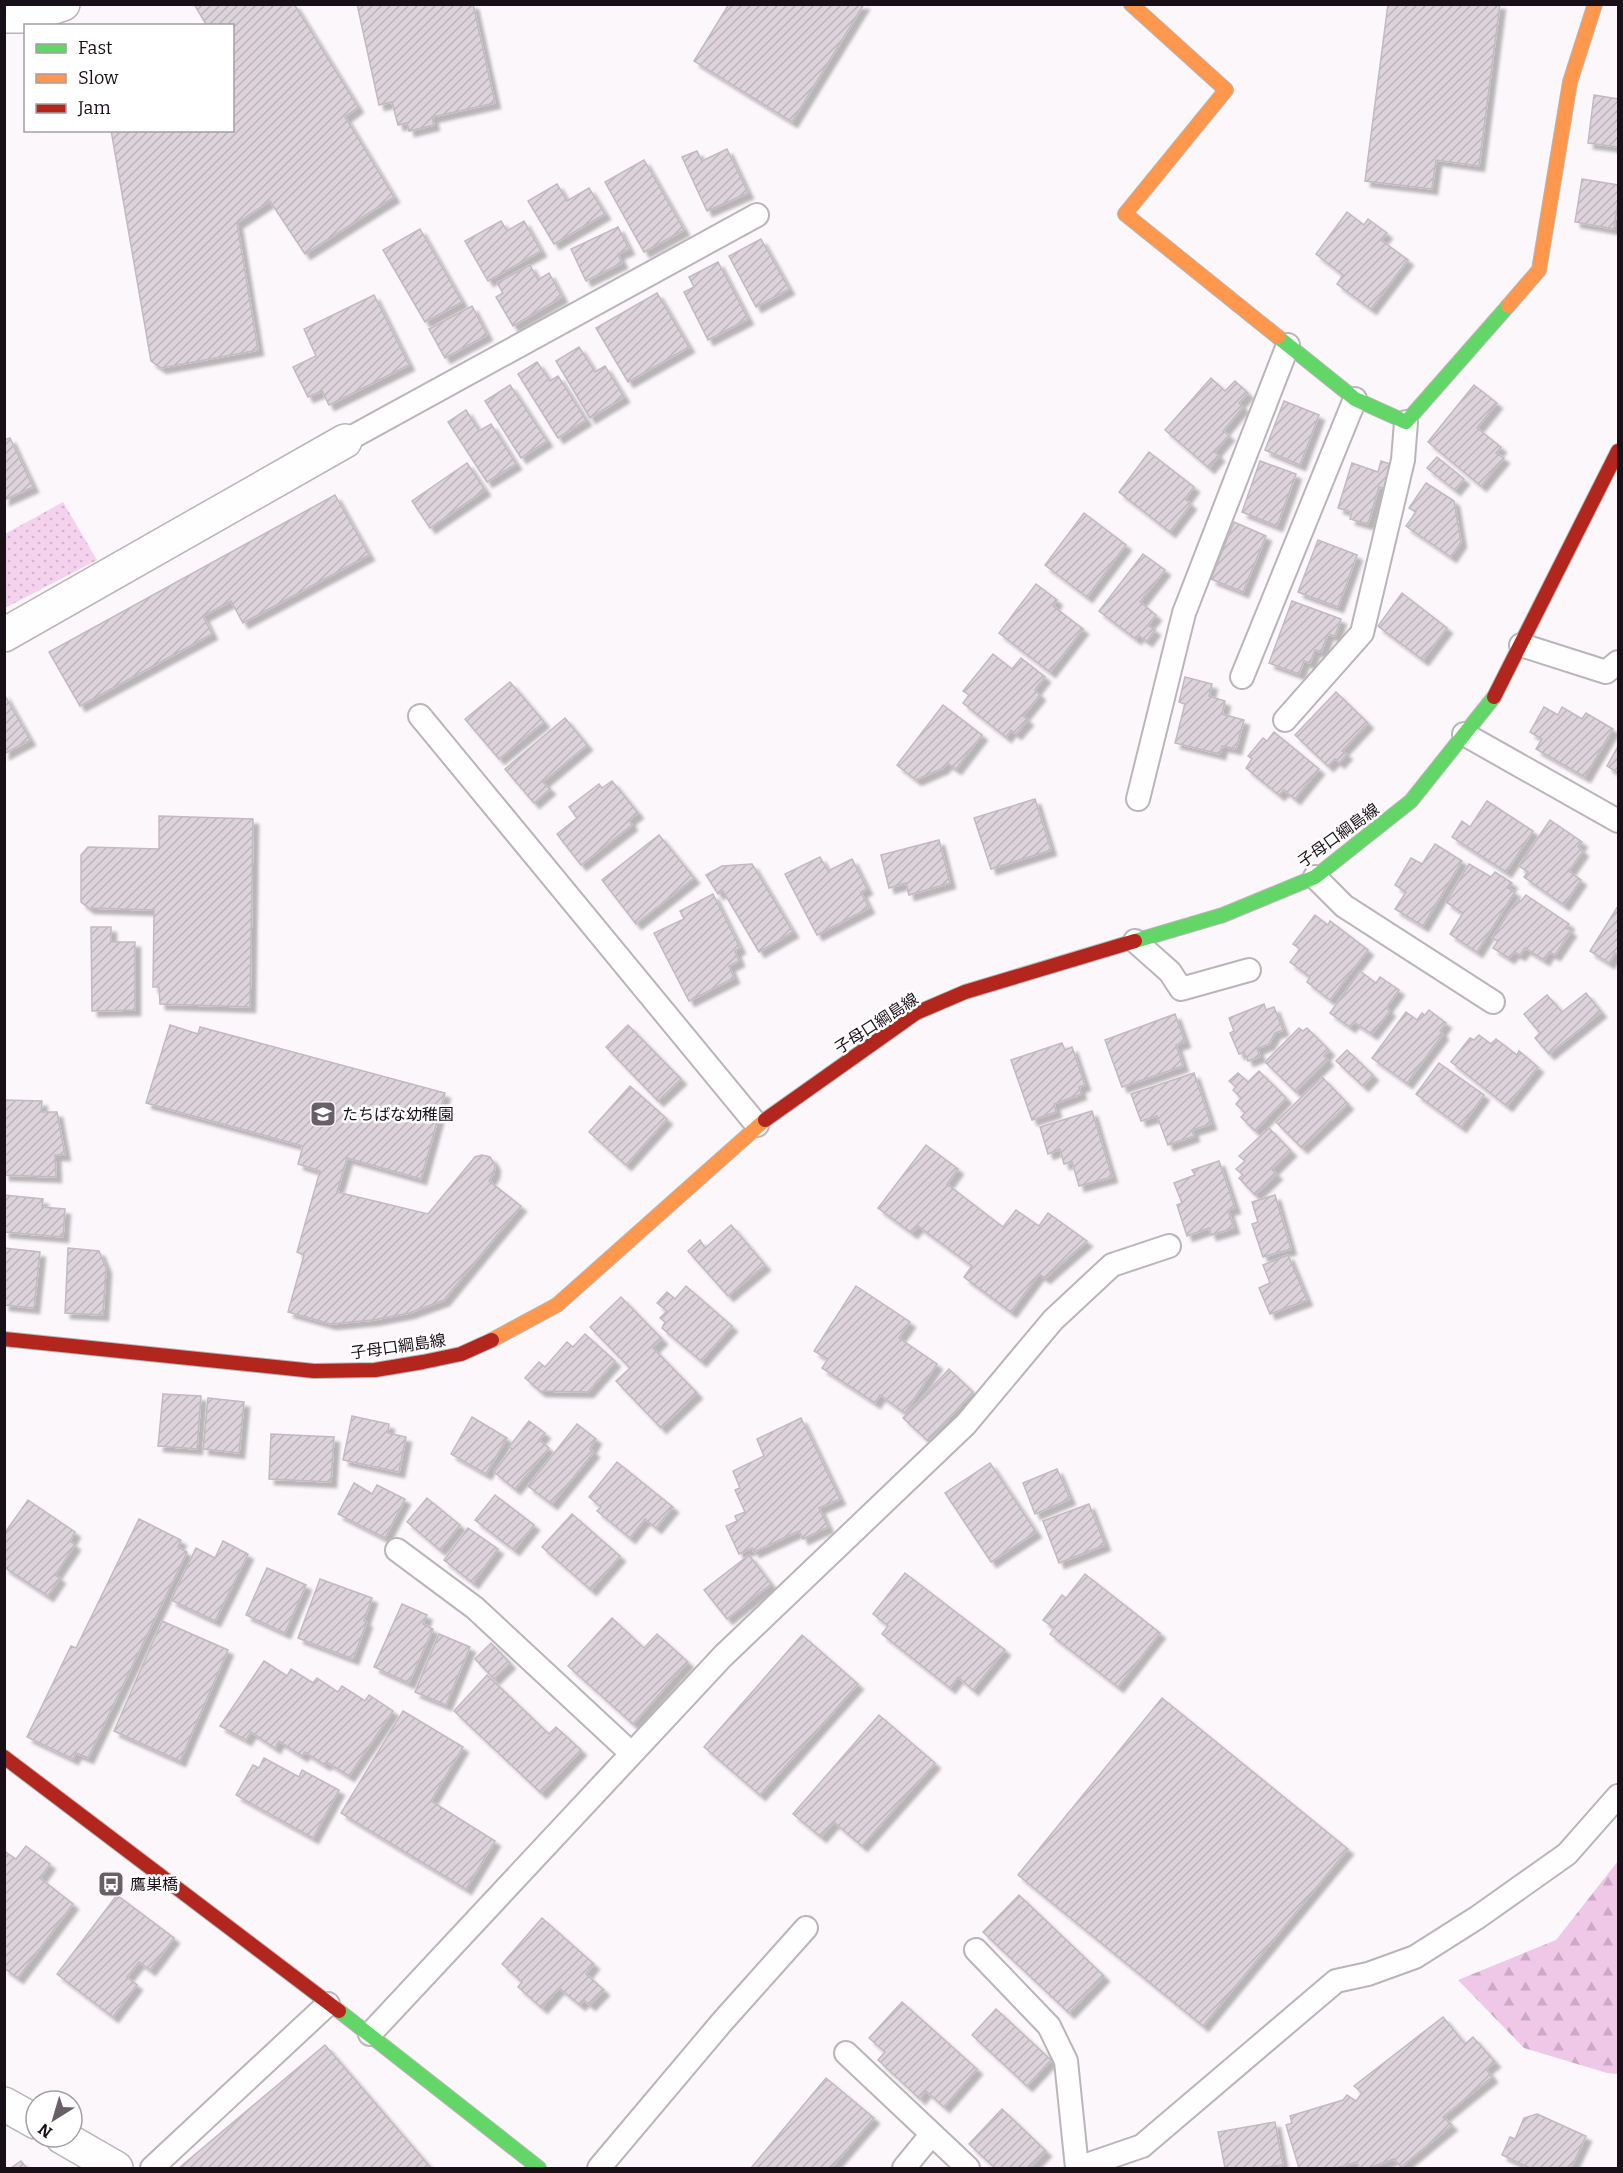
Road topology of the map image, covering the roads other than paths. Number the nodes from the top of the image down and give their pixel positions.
1 (63, 4) edge
2 (1131, 4) edge
3 (1595, 4) edge
4 (4, 16) edge
5 (757, 215) dead end
6 (1288, 345) junction
7 (1355, 399) junction
8 (1406, 422) junction
9 (345, 441) joint
10 (1618, 451) edge
11 (4, 635) edge
12 (1521, 645) junction
13 (1618, 662) edge
14 (1242, 677) dead end
15 (420, 716) dead end
16 (1285, 720) dead end
17 (1464, 734) junction
18 (1138, 799) dead end
19 (1618, 821) edge
20 (1315, 877) junction
21 (1135, 941) junction
22 (1250, 970) dead end
23 (1493, 1002) dead end
24 (757, 1125) junction
25 (1169, 1246) dead end
26 (4, 1339) edge
27 (397, 1550) dead end
28 (631, 1753) junction
29 (4, 1757) edge
30 (1618, 1796) edge
31 (806, 1928) dead end
32 (976, 1950) dead end
33 (328, 2004) junction
34 (370, 2034) junction
35 (846, 2053) dead end
36 (4, 2104) edge
37 (24, 2115) edge
38 (931, 2135) junction
39 (82, 2149) edge
40 (116, 2169) edge
41 (152, 2169) edge
42 (539, 2169) edge
43 (599, 2169) edge
44 (904, 2169) edge
45 (968, 2169) edge
46 (1077, 2169) edge

1 - 4 street
2 - 6 main road
3 - 8 main road
5 - 9 lane
6 - 7 main road
6 - 18 lane
7 - 8 main road
7 - 14 lane
8 - 16 lane
9 - 11 street
10 - 12 main road, 子母口綱島線
12 - 13 lane
12 - 17 main road, 子母口綱島線
15 - 24 lane
17 - 19 lane
17 - 20 main road, 子母口綱島線
20 - 21 main road, 子母口綱島線
20 - 23 lane
21 - 22 lane
21 - 24 main road, 子母口綱島線
24 - 26 main road, 子母口綱島線
25 - 28 lane
27 - 28 lane
28 - 34 lane
29 - 33 main road
30 - 46 lane
31 - 43 lane
32 - 46 lane
33 - 34 main road
33 - 41 lane
34 - 42 main road
35 - 38 lane
36 - 37 street
38 - 44 lane
38 - 45 lane
39 - 40 street

